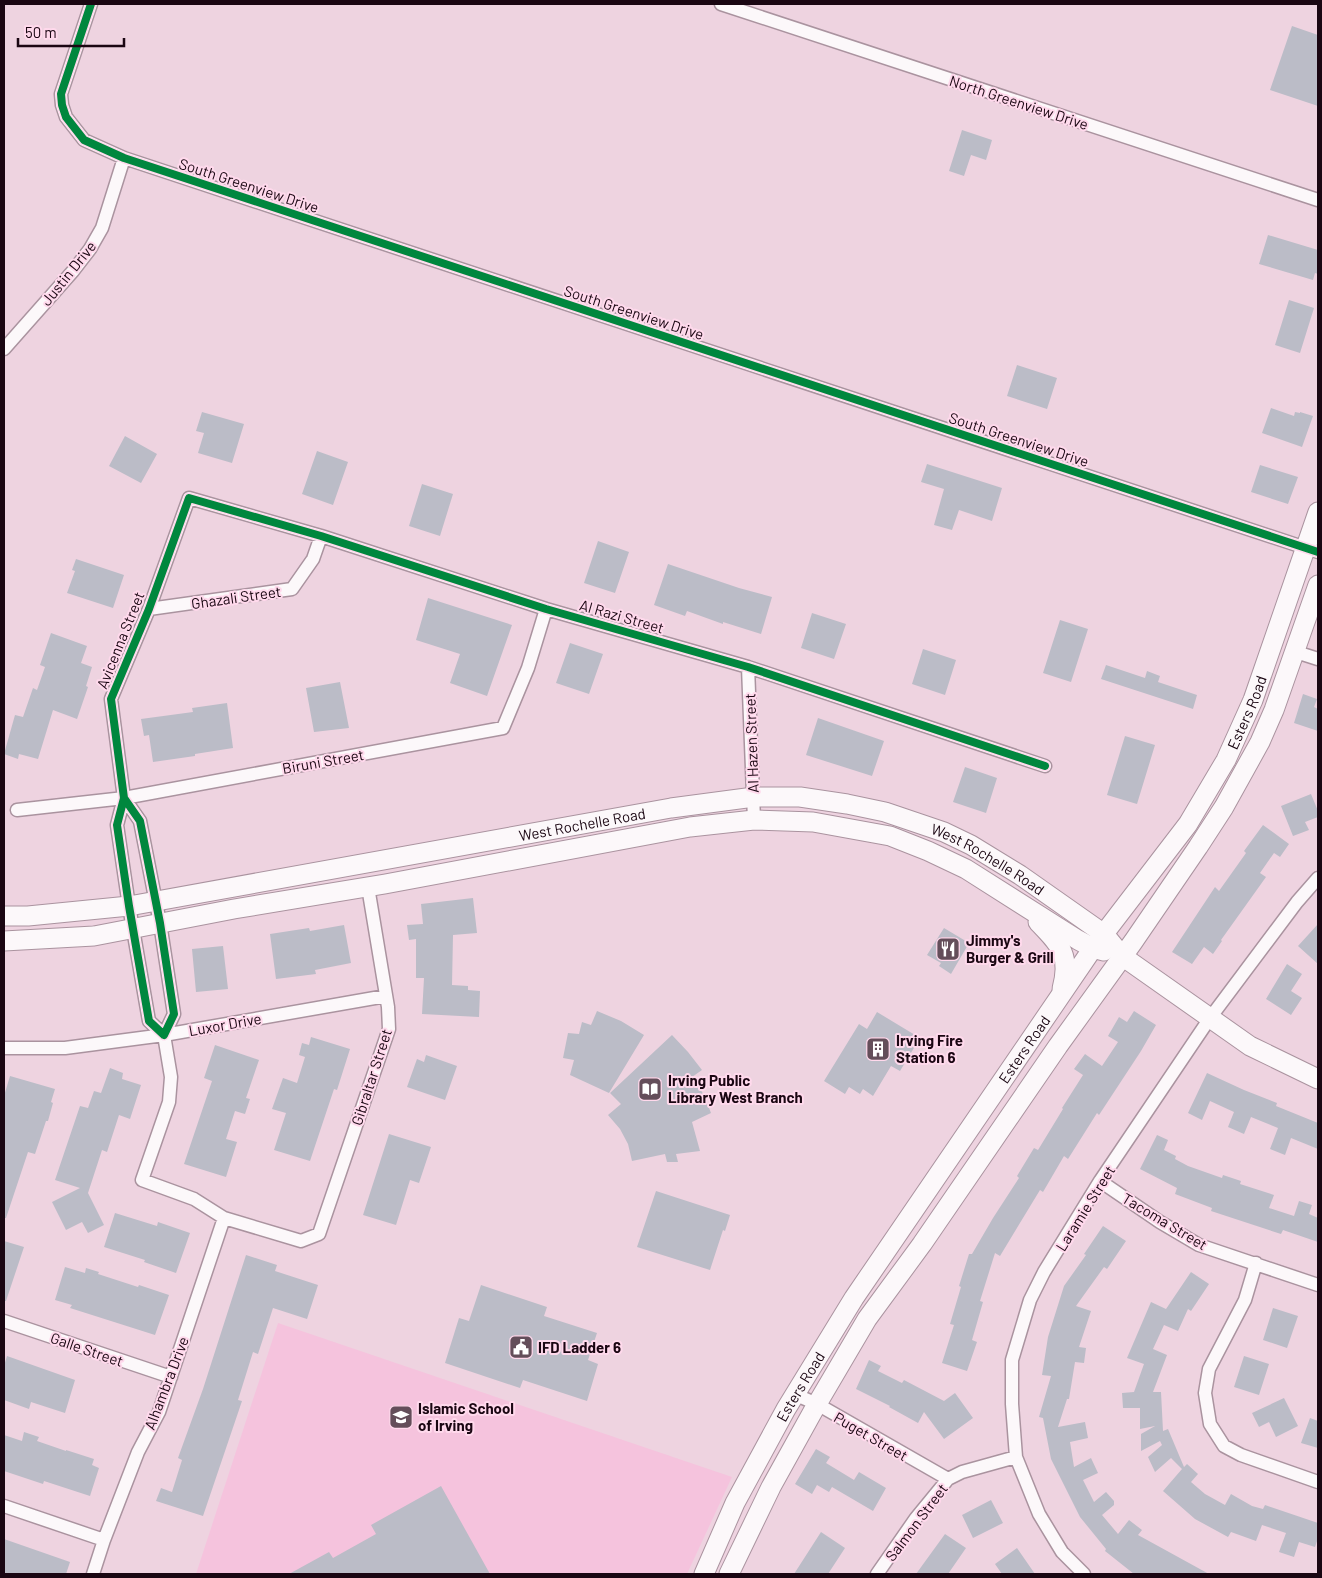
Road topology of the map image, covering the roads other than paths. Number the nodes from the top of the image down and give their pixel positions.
1 (91, 4) edge
2 (721, 4) edge
3 (124, 158) junction
4 (1318, 200) edge
5 (4, 349) edge
6 (189, 498) joint
7 (1318, 512) edge
8 (321, 536) junction
9 (1312, 550) edge
10 (1318, 585) edge
11 (149, 609) junction
12 (546, 609) junction
13 (1296, 652) junction
14 (1318, 660) edge
15 (748, 667) junction
16 (1045, 766) dead end
17 (754, 797) junction
18 (124, 798) junction
19 (17, 810) dead end
20 (754, 820) junction
21 (1318, 878) edge
22 (368, 887) junction
23 (1011, 898) junction
24 (156, 901) junction
25 (128, 906) junction
26 (4, 916) edge
27 (160, 923) junction
28 (133, 928) junction
29 (4, 941) edge
30 (1099, 941) junction
31 (1122, 956) junction
32 (386, 996) junction
33 (1060, 997) junction
34 (1210, 1018) junction
35 (164, 1035) junction
36 (4, 1048) edge
37 (1318, 1079) edge
38 (982, 1112) junction
39 (1001, 1128) junction
40 (1100, 1181) junction
41 (224, 1218) junction
42 (1256, 1263) junction
43 (1318, 1285) edge
44 (4, 1321) edge
45 (171, 1377) junction
46 (794, 1394) junction
47 (817, 1404) junction
48 (1016, 1457) junction
49 (948, 1479) junction
50 (1318, 1482) edge
51 (4, 1506) edge
52 (104, 1540) junction
53 (93, 1574) edge
54 (704, 1574) edge
55 (730, 1574) edge
56 (877, 1574) edge
57 (1084, 1574) edge

1 - 3 street, South Greenview Drive
2 - 4 street, North Greenview Drive
3 - 5 street, Justin Drive
3 - 9 street, South Greenview Drive
6 - 8 street, Al Razi Street
6 - 11 street, Avicenna Street
7 - 9 street, Esters Road
8 - 11 street, Ghazali Street
8 - 12 street, Al Razi Street
9 - 30 street, Esters Road
10 - 13 street, Esters Road
11 - 18 street, Avicenna Street
12 - 15 street, Al Razi Street
12 - 18 street, Biruni Street
13 - 14 street
13 - 31 street, Esters Road
15 - 16 street, Al Razi Street
15 - 17 street, Al Hazen Street
17 - 20 street, Al Hazen Street
17 - 24 street, West Rochelle Road
17 - 30 street, West Rochelle Road
18 - 19 street, Biruni Street
18 - 24 street, Avicenna Street
18 - 25 street, Avicenna Street
20 - 22 street, West Rochelle Road
20 - 23 street, West Rochelle Road
21 - 34 street, Laramie Street
22 - 27 street, West Rochelle Road
22 - 32 street, Gibraltar Street
23 - 30 street, West Rochelle Road
23 - 33 street
24 - 25 street, West Rochelle Road
24 - 27 street, Avicenna Street
25 - 26 street, West Rochelle Road
25 - 28 street, Avicenna Street
27 - 28 street, West Rochelle Road
27 - 35 street, Avicenna Street
28 - 29 street, West Rochelle Road
28 - 35 street, Avicenna Street
30 - 31 street, West Rochelle Road
30 - 33 street, Esters Road
31 - 34 street, West Rochelle Road
31 - 39 street, Esters Road
32 - 35 street, Luxor Drive
32 - 41 street, Gibraltar Street
33 - 38 street, Esters Road
34 - 37 street, West Rochelle Road
34 - 40 street, Laramie Street
35 - 36 street, Luxor Drive
35 - 41 street
38 - 39 street
38 - 46 street, Esters Road
39 - 47 street, Esters Road
40 - 42 street, Tacoma Street
40 - 48 street, Laramie Street
41 - 45 street, Alhambra Drive
42 - 43 street, Tacoma Street
42 - 50 street
44 - 45 street, Galle Street
45 - 52 street, Alhambra Drive
46 - 47 street, Puget Street
46 - 54 street, Esters Road
47 - 49 street, Puget Street
47 - 55 street, Esters Road
48 - 49 street, Salmon Street
48 - 57 street, Laramie Street
49 - 56 street, Salmon Street
51 - 52 street
52 - 53 street, Alhambra Drive

